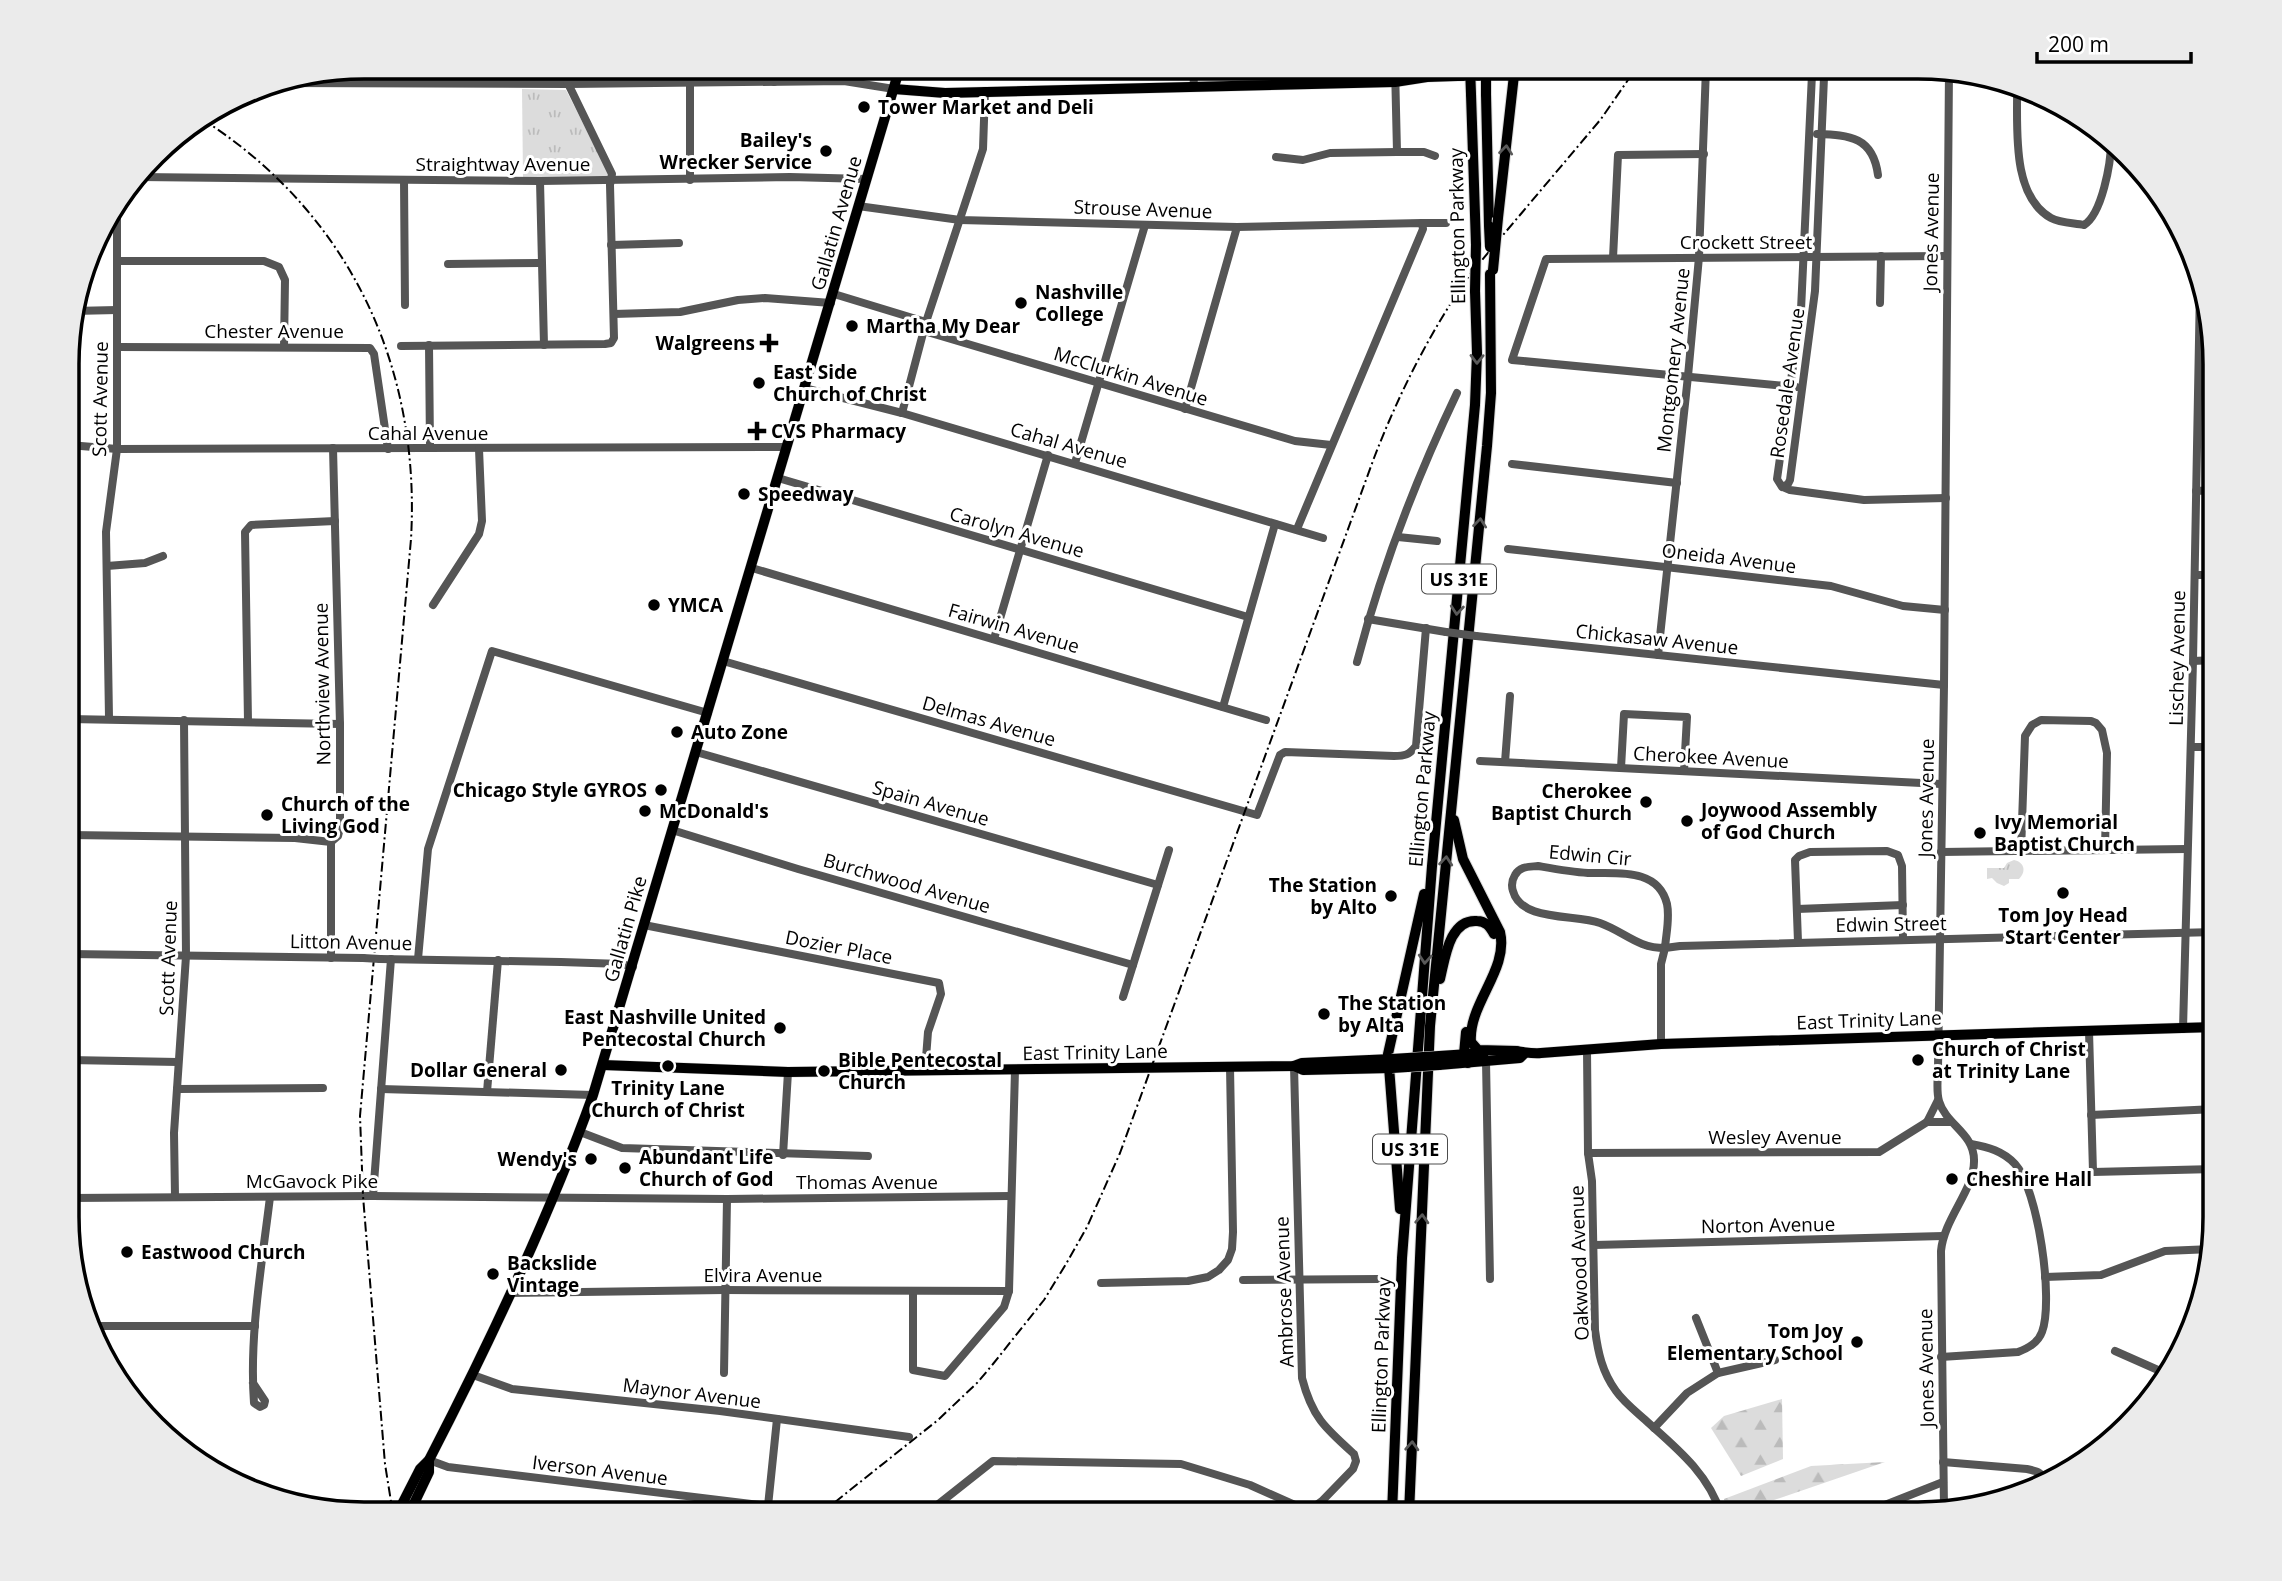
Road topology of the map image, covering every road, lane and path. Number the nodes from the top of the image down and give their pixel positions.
1 (566, 79) edge
2 (691, 79) edge
3 (775, 79) edge
4 (897, 79) edge
5 (1194, 79) edge
6 (1403, 79) edge
7 (1471, 79) edge
8 (1486, 79) edge
9 (1514, 79) edge
10 (1706, 79) edge
11 (1812, 79) edge
12 (1824, 79) edge
13 (1949, 80) edge
14 (774, 82) junction
15 (1395, 82) junction
16 (313, 83) edge
17 (691, 83) junction
18 (569, 84) junction
19 (1194, 87) junction
20 (894, 89) junction
21 (985, 92) junction
22 (2017, 97) edge
23 (1811, 134) junction
24 (1822, 134) junction
25 (1397, 152) junction
26 (1704, 154) junction
27 (2111, 154) edge
28 (1435, 156) dead end
29 (1276, 158) dead end
30 (1878, 175) dead end
31 (148, 177) edge
32 (866, 179) junction
33 (404, 180) junction
34 (611, 180) junction
35 (690, 180) junction
36 (540, 181) junction
37 (858, 206) junction
38 (960, 220) junction
39 (117, 221) edge
40 (1446, 223) dead end
41 (1145, 225) junction
42 (1423, 226) junction
43 (1237, 228) junction
44 (679, 243) dead end
45 (611, 245) junction
46 (1881, 256) junction
47 (1946, 256) junction
48 (1699, 257) junction
49 (1804, 257) junction
50 (1816, 257) junction
51 (1613, 258) junction
52 (117, 261) junction
53 (540, 263) junction
54 (449, 264) dead end
55 (1492, 272) junction
56 (832, 298) junction
57 (1880, 303) dead end
58 (405, 306) dead end
59 (117, 310) junction
60 (84, 311) edge
61 (614, 314) junction
62 (925, 327) junction
63 (2201, 329) edge
64 (429, 345) junction
65 (544, 345) junction
66 (401, 346) dead end
67 (117, 347) junction
68 (284, 347) junction
69 (1688, 376) junction
70 (1098, 382) junction
71 (1792, 386) junction
72 (1802, 387) junction
73 (804, 388) junction
74 (1457, 393) dead end
75 (1185, 409) junction
76 (902, 413) junction
77 (1331, 445) junction
78 (79, 446) edge
79 (787, 447) junction
80 (333, 448) junction
81 (429, 448) junction
82 (117, 449) junction
83 (388, 449) junction
84 (479, 449) junction
85 (1048, 455) junction
86 (1075, 463) junction
87 (1513, 464) dead end
88 (778, 478) junction
89 (1677, 483) junction
90 (1782, 487) junction
91 (2196, 491) junction
92 (2203, 491) edge
93 (1946, 498) junction
94 (335, 522) junction
95 (1275, 524) junction
96 (1297, 529) junction
97 (1398, 537) junction
98 (1323, 538) dead end
99 (1437, 541) dead end
100 (1508, 549) dead end
101 (1021, 550) junction
102 (163, 556) dead end
103 (107, 566) junction
104 (1668, 567) junction
105 (752, 568) junction
106 (2195, 575) junction
107 (2203, 575) edge
108 (433, 605) dead end
109 (1945, 610) junction
110 (1248, 617) junction
111 (1368, 619) junction
112 (1426, 628) junction
113 (994, 639) junction
114 (1658, 655) junction
115 (723, 661) junction
116 (2193, 661) junction
117 (2203, 661) edge
118 (1356, 662) dead end
119 (1944, 685) junction
120 (1510, 696) dead end
121 (1223, 707) junction
122 (708, 713) junction
123 (109, 718) junction
124 (79, 719) edge
125 (184, 720) junction
126 (1266, 720) dead end
127 (248, 722) junction
128 (340, 724) junction
129 (2191, 747) junction
130 (2203, 747) edge
131 (696, 752) junction
132 (1480, 761) dead end
133 (1504, 762) junction
134 (1621, 768) junction
135 (1684, 771) junction
136 (1941, 784) junction
137 (1452, 803) junction
138 (672, 830) junction
139 (79, 835) edge
140 (186, 838) junction
141 (331, 842) junction
142 (2187, 849) junction
143 (1169, 850) dead end
144 (2105, 850) junction
145 (1941, 852) junction
146 (2021, 852) junction
147 (1432, 866) junction
148 (1158, 885) junction
149 (1903, 905) junction
150 (1797, 909) junction
151 (644, 925) junction
152 (2203, 933) edge
153 (2185, 934) junction
154 (1903, 939) junction
155 (1939, 939) junction
156 (1798, 942) junction
157 (1665, 948) junction
158 (79, 954) edge
159 (186, 956) junction
160 (331, 958) junction
161 (391, 959) junction
162 (418, 959) junction
163 (498, 960) junction
164 (1133, 965) junction
165 (633, 967) junction
166 (1123, 997) dead end
167 (1430, 1026) junction
168 (2203, 1028) edge
169 (2183, 1029) junction
170 (2089, 1031) junction
171 (1938, 1035) junction
172 (1661, 1044) junction
173 (1587, 1050) junction
174 (1520, 1052) junction
175 (1468, 1053) junction
176 (79, 1060) edge
177 (1486, 1061) junction
178 (178, 1062) junction
179 (1391, 1064) junction
180 (603, 1065) junction
181 (1294, 1066) junction
182 (1230, 1067) junction
183 (1015, 1070) junction
184 (925, 1071) junction
185 (788, 1072) junction
186 (323, 1088) dead end
187 (177, 1089) junction
188 (381, 1089) junction
189 (487, 1092) junction
190 (593, 1095) junction
191 (1938, 1100) junction
192 (2203, 1110) edge
193 (2091, 1115) junction
194 (1927, 1122) junction
195 (1951, 1122) junction
196 (580, 1132) junction
197 (1971, 1144) junction
198 (1588, 1153) junction
199 (783, 1155) junction
200 (868, 1156) dead end
201 (2203, 1169) edge
202 (175, 1196) junction
203 (373, 1196) junction
204 (554, 1196) junction
205 (1011, 1196) junction
206 (270, 1197) junction
207 (79, 1198) edge
208 (727, 1199) junction
209 (1943, 1236) junction
210 (1594, 1245) junction
211 (2202, 1249) edge
212 (1402, 1258) junction
213 (2045, 1277) junction
214 (1300, 1279) junction
215 (1379, 1279) dead end
216 (1490, 1279) dead end
217 (1243, 1280) dead end
218 (1101, 1283) dead end
219 (1009, 1287) junction
220 (724, 1290) junction
221 (913, 1291) junction
222 (510, 1293) junction
223 (1696, 1318) dead end
224 (100, 1326) edge
225 (255, 1326) junction
226 (2115, 1351) dead end
227 (1941, 1357) junction
228 (1775, 1360) dead end
229 (2159, 1370) edge
230 (724, 1373) dead end
231 (1718, 1373) junction
232 (473, 1375) junction
233 (253, 1383) dead end
234 (777, 1419) junction
235 (1654, 1428) junction
236 (909, 1437) dead end
237 (429, 1460) junction
238 (1943, 1462) junction
239 (2041, 1474) edge
240 (1943, 1482) junction
241 (1944, 1501) edge
242 (403, 1502) edge
243 (415, 1502) edge
244 (707, 1502) edge
245 (767, 1502) edge
246 (941, 1502) edge
247 (1288, 1502) edge
248 (1321, 1502) edge
249 (1392, 1502) edge
250 (1410, 1502) edge
251 (1716, 1502) edge
252 (1892, 1502) edge

1 - 18 street
2 - 17 street
3 - 14 street
4 - 20 main road, Gallatin Avenue
5 - 19 street
6 - 15 main road
7 -> 147 highway, Ellington Parkway / US 31E, bridge
8 - 55 highway, Ellington Parkway, bridge
55 -> 9 highway, bridge
10 - 26 street, Montgomery Avenue
11 - 23 street, Rosedale Avenue
12 - 24 street, Rosedale Avenue
13 - 47 street, Jones Avenue
14 - 17 street
14 - 20 street
15 - 19 main road
15 - 25 street
16 - 18 street
17 - 18 street
17 - 35 street
18 - 34 street
19 - 21 main road
20 - 21 main road
20 - 32 main road, Gallatin Avenue
21 - 38 street
22 - 27 street
23 - 24 street
23 - 49 street, Rosedale Avenue
24 - 30 street
24 - 50 street, Rosedale Avenue
25 - 28 street
25 - 29 street
26 - 48 street, Montgomery Avenue
26 - 51 street
31 - 33 street, Straightway Avenue
32 - 35 street, Straightway Avenue
32 - 37 main road, Gallatin Avenue
33 - 36 street, Straightway Avenue
33 - 58 street
34 - 35 street, Straightway Avenue
34 - 36 street, Straightway Avenue
34 - 45 street
36 - 53 street
37 - 38 street, Strouse Avenue
37 - 56 main road, Gallatin Avenue
38 - 41 street, Strouse Avenue
38 - 62 street
39 - 52 street, Scott Avenue
40 - 42 street, Strouse Avenue
41 - 43 street, Strouse Avenue
41 - 70 street
42 - 43 street, Strouse Avenue
42 - 77 street
43 - 75 street
44 - 45 street
45 - 61 street
46 - 47 street, Crockett Street
46 - 50 street, Crockett Street
46 - 57 street
47 - 93 street, Jones Avenue
48 - 49 street, Crockett Street
48 - 51 street, Crockett Street
48 - 69 street, Montgomery Avenue
49 - 50 street, Crockett Street
49 - 71 street, Rosedale Avenue
50 - 72 street, Rosedale Avenue
51 - 69 street, Crockett Street
52 - 59 street, Scott Avenue
52 - 68 street
53 - 54 street
53 - 65 street
137 -> 55 highway, Ellington Parkway / US 31E
56 - 61 street
56 - 62 street, McClurkin Avenue
56 - 73 main road, Gallatin Avenue
59 - 60 street
59 - 67 street, Scott Avenue
61 - 65 street
62 - 70 street, McClurkin Avenue
62 - 76 street
63 - 91 street, Lischey Avenue
64 - 65 street
64 - 66 street
64 - 81 street
67 - 68 street, Chester Avenue
67 - 82 street, Scott Avenue
68 - 83 street, Chester Avenue
69 - 71 street
69 - 89 street, Montgomery Avenue
70 - 75 street, McClurkin Avenue
70 - 86 street
71 - 72 street
71 - 90 street, Rosedale Avenue
72 - 90 street, Rosedale Avenue
73 - 76 street, Cahal Avenue
73 - 79 main road, Gallatin Pike
74 - 97 street
75 - 77 street, McClurkin Avenue
76 - 85 street, Cahal Avenue
77 - 96 street
78 - 82 street, Cahal Avenue
79 - 84 street, Cahal Avenue
79 - 88 main road, Gallatin Pike
80 - 82 street, Cahal Avenue
80 - 83 street, Cahal Avenue
80 - 94 street, Northview Avenue
81 - 83 street, Cahal Avenue
81 - 84 street, Cahal Avenue
82 - 103 street, Scott Avenue
84 - 108 street
85 - 86 street, Cahal Avenue
85 - 101 street
86 - 95 street, Cahal Avenue
87 - 89 street
88 - 101 street, Carolyn Avenue
88 - 105 main road, Gallatin Pike
89 - 104 street, Montgomery Avenue
90 - 93 street
91 - 92 street
91 - 106 street, Lischey Avenue
93 - 109 street, Jones Avenue
94 - 127 street
94 - 128 street, Northview Avenue
95 - 96 street, Cahal Avenue
95 - 110 street
96 - 98 street, Cahal Avenue
97 - 99 street
97 - 111 street
100 - 104 street, Oneida Avenue
101 - 110 street, Carolyn Avenue
101 - 113 street
102 - 103 street
103 - 123 street, Scott Avenue
104 - 109 street, Oneida Avenue
104 - 114 street, Montgomery Avenue
105 - 113 street, Fairwin Avenue
105 - 115 main road, Gallatin Pike
106 - 107 street
106 - 116 street, Lischey Avenue
109 - 119 street, Jones Avenue
110 - 121 street
111 - 112 street, Chickasaw Avenue
111 - 118 street
112 - 114 street, Chickasaw Avenue, bridge
112 - 115 street, Delmas Avenue
113 - 121 street, Fairwin Avenue
114 - 119 street, Chickasaw Avenue
115 - 122 main road, Gallatin Pike
116 - 117 street
116 - 129 street, Lischey Avenue
119 - 136 street, Jones Avenue
120 - 133 street
121 - 126 street, Fairwin Avenue
122 - 131 main road, Gallatin Pike
122 - 162 street
123 - 124 street
123 - 125 street
125 - 127 street
125 - 140 street, Scott Avenue
127 - 128 street
128 - 141 street, Northview Avenue
129 - 130 street
129 - 142 street, Lischey Avenue
131 - 138 main road, Gallatin Pike
131 - 148 street, Spain Avenue
132 - 133 street, Cherokee Avenue
133 - 134 street, Cherokee Avenue
134 - 135 street, Cherokee Avenue
134 - 135 street
135 - 136 street, Cherokee Avenue
136 - 145 street, Jones Avenue
167 -> 137 highway, Ellington Parkway / US 31E
137 - 175 highway
138 - 151 main road, Gallatin Pike
138 - 164 street, Burchwood Avenue
139 - 140 street
140 - 141 street
140 - 159 street, Scott Avenue
141 - 160 street, Northview Avenue
142 - 144 street
142 - 153 street, Lischey Avenue
143 - 148 street
144 - 146 street
144 - 146 street
145 - 146 street
145 - 155 street, Jones Avenue
147 - 179 highway
147 -> 212 highway, Ellington Parkway / US 31E
148 - 164 street
149 - 150 street
149 - 150 street
149 - 154 street
150 - 156 street
151 - 165 main road, Gallatin Pike
151 - 184 street, Dozier Place
152 - 153 street, Edwin Street
153 - 155 street, Edwin Street
153 - 169 street, Lischey Avenue
154 - 155 street, Edwin Street
154 - 156 street, Edwin Street
155 - 171 street, Jones Avenue
156 - 157 street, Edwin Street
157 - 157 street, Edwin Cir
157 - 172 street
158 - 159 street, Litton Avenue
159 - 160 street, Litton Avenue
159 - 178 street, Scott Avenue
160 - 161 street, Litton Avenue, bridge
161 - 162 street, Litton Avenue
161 - 188 street
162 - 163 street, Litton Avenue
163 - 165 street, Litton Avenue
163 - 189 street
164 - 166 street
165 - 180 main road, Gallatin Pike
167 - 175 highway
250 -> 167 highway, Ellington Parkway / US 31E
168 - 169 main road, East Trinity Lane
169 - 170 main road, East Trinity Lane
170 - 171 main road, East Trinity Lane
170 - 193 street
171 - 172 main road, East Trinity Lane
171 - 191 street, Jones Avenue
172 - 173 main road, East Trinity Lane
173 - 174 main road, East Trinity Lane
173 - 198 street, Oakwood Avenue
174 - 175 highway
174 - 177 main road, East Trinity Lane
175 - 177 main road, East Trinity Lane
175 - 179 main road, East Trinity Lane, bridge
176 - 178 street
177 - 216 street
178 - 187 street, Scott Avenue
179 - 181 main road, East Trinity Lane
179 - 212 highway
180 - 185 main road, East Trinity Lane
180 - 190 main road, Gallatin Pike
181 - 182 main road, East Trinity Lane
181 - 214 street, Ambrose Avenue
182 - 183 main road, East Trinity Lane
182 - 218 street
183 - 184 main road, East Trinity Lane
183 - 205 street
184 - 185 main road, East Trinity Lane
185 - 199 street
186 - 187 street
187 - 202 street, Scott Avenue
188 - 189 street
188 - 203 street
189 - 190 street
190 - 196 main road, Gallatin Pike
191 - 194 street
191 - 195 street
192 - 193 street
193 - 201 street
194 - 195 street
194 - 198 street, Wesley Avenue
195 - 197 street
196 - 199 street
196 - 204 main road, Gallatin Pike
197 - 209 street, Jones Avenue
197 - 213 street
198 - 210 street, Oakwood Avenue
199 - 200 street
202 - 206 street, McGavock Pike
202 - 207 street, McGavock Pike
203 - 204 street, McGavock Pike
203 - 206 street, McGavock Pike
204 - 208 street, Thomas Avenue
204 - 222 main road, Gallatin Pike
205 - 208 street, Thomas Avenue
205 - 219 street
206 - 225 street
208 - 220 street
209 - 210 street, Norton Avenue
209 - 227 street, Jones Avenue
210 - 235 street, Oakwood Avenue
211 - 213 street
212 - 249 highway, Ellington Parkway / US 31E
213 - 227 street
214 - 215 street
214 - 217 street
214 - 248 street, Ambrose Avenue
219 - 221 street, Elvira Avenue
219 - 221 street
220 - 221 street, Elvira Avenue
220 - 222 street, Elvira Avenue
220 - 230 street
222 - 232 main road, Gallatin Pike
223 - 231 street
224 - 225 street
225 - 233 street
226 - 229 street
227 - 238 street, Jones Avenue
228 - 231 street
231 - 235 street
232 - 234 street, Maynor Avenue
232 - 237 main road, Gallatin Pike
234 - 236 street, Maynor Avenue
234 - 245 street
235 - 251 street, Oakwood Avenue
237 - 242 main road, Gallatin Pike
237 - 243 main road, Gallatin Pike
237 - 244 street, Iverson Avenue
238 - 239 street
238 - 240 street, Jones Avenue
240 - 241 street, Jones Avenue
240 - 252 street
246 - 247 street, Ambrose Avenue

